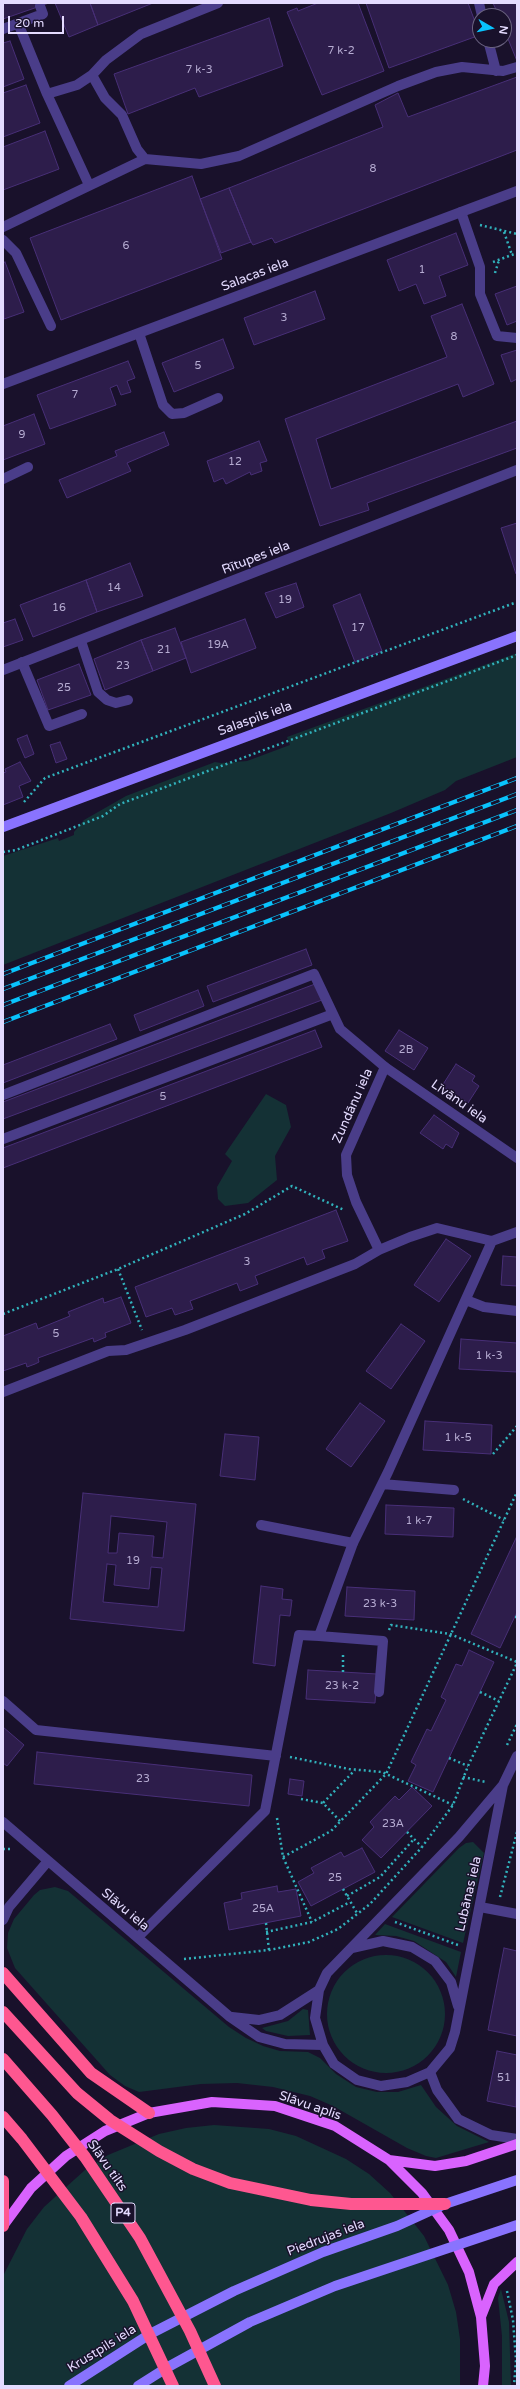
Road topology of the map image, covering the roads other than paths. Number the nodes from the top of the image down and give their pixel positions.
1 (218, 3) edge
2 (40, 6) dead end
3 (18, 23) junction
4 (3, 28) edge
5 (490, 48) edge
6 (517, 67) edge
7 (496, 71) junction
8 (92, 75) junction
9 (47, 94) junction
10 (145, 159) junction
11 (89, 185) junction
12 (517, 191) edge
13 (461, 212) junction
14 (3, 227) edge
15 (3, 240) edge
16 (51, 326) dead end
17 (139, 333) junction
18 (517, 338) edge
19 (3, 384) edge
20 (218, 398) dead end
21 (28, 467) dead end
22 (517, 470) edge
23 (3, 479) edge
24 (517, 636) edge
25 (81, 641) junction
26 (22, 662) junction
27 (3, 670) edge
28 (128, 700) dead end
29 (82, 714) dead end
30 (3, 827) edge
31 (333, 1014) junction
32 (385, 1067) junction
33 (3, 1095) edge
34 (3, 1139) edge
35 (517, 1158) edge
36 (517, 1232) edge
37 (492, 1241) junction
38 (379, 1250) junction
39 (466, 1300) junction
40 (517, 1311) edge
41 (3, 1392) edge
42 (382, 1484) junction
43 (454, 1490) road end
44 (261, 1525) dead end
45 (353, 1543) junction
46 (319, 1636) junction
47 (379, 1692) dead end
48 (3, 1701) edge
49 (276, 1756) junction
50 (517, 1756) edge
51 (503, 1785) junction
52 (3, 1822) edge
53 (48, 1861) junction
54 (480, 1907) junction
55 (517, 1914) edge
56 (3, 1920) edge
57 (138, 1937) junction
58 (351, 1948) junction
59 (3, 1966) edge
60 (3, 1973) edge
61 (14, 1984) junction
62 (319, 1990) junction
63 (459, 2008) junction
64 (3, 2012) edge
65 (230, 2017) junction
66 (323, 2045) junction
67 (3, 2059) edge
68 (430, 2072) junction
69 (149, 2113) junction
70 (3, 2117) edge
71 (517, 2139) edge
72 (517, 2144) edge
73 (389, 2160) junction
74 (517, 2180) edge
75 (3, 2181) edge
76 (445, 2204) junction
77 (517, 2225) edge
78 (3, 2226) edge
79 (517, 2262) edge
80 (481, 2318) junction
81 (150, 2334) joint
82 (69, 2386) edge
83 (138, 2386) edge
84 (174, 2386) edge
85 (215, 2386) edge
86 (483, 2386) edge

1 - 8 street
2 - 3 street
3 - 4 street
3 - 9 street
5 - 7 street
6 - 7 street
7 - 10 street
8 - 9 street
8 - 10 street
9 - 11 street
10 - 11 street
11 - 14 street
12 - 13 street, Salacas iela
13 - 17 street, Salacas iela
13 - 18 street
15 - 16 street
17 - 19 street, Salacas iela
17 - 20 street
21 - 23 street
22 - 25 street, Rītupes iela
24 - 30 main road, Salaspils iela
25 - 26 street, Rītupes iela
25 - 28 street
26 - 27 street, Rītupes iela
26 - 29 street
31 - 32 street, Līvānu iela
31 - 33 street, Līvānu iela
31 - 34 street
32 - 35 street, Līvānu iela
32 - 38 street, Zundānu iela
36 - 37 street
37 - 38 street
37 - 39 street
38 - 41 street
39 - 40 street
39 - 42 street
42 - 43 street
42 - 45 street
44 - 45 street
45 - 46 street
46 - 47 street
46 - 49 street
48 - 49 street
49 - 57 street
50 - 51 street, Lubānas iela
51 - 54 street, Lubānas iela
51 - 58 street, Lubānas iela
52 - 53 street, Slāvu iela
53 - 56 street
53 - 57 street, Slāvu iela
54 - 55 street
54 - 63 street, Lubānas iela
57 - 65 street, Slāvu iela
58 - 62 street, Lubānas iela
58 - 63 street
59 - 61 street
60 - 61 highway
61 - 69 highway
62 - 65 street
62 - 66 street
63 - 68 street, Lubānas iela
64 - 76 highway, bridge
65 - 66 street, Slāvu iela
66 - 68 street
67 - 85 highway, Slāvu tilts / P4, bridge
68 - 71 street
69 - 73 main road, Slāvu aplis
69 - 78 main road, Slāvu aplis
70 - 84 highway, bridge
72 - 73 main road
73 - 80 main road, Slāvu aplis
74 - 76 main road, Piedrujas iela
75 - 78 highway
76 - 81 main road, Piedrujas iela, bridge
77 - 83 main road, bridge
79 - 80 main road
80 - 86 main road, Slāvu aplis
81 - 82 main road, Krustpils iela

